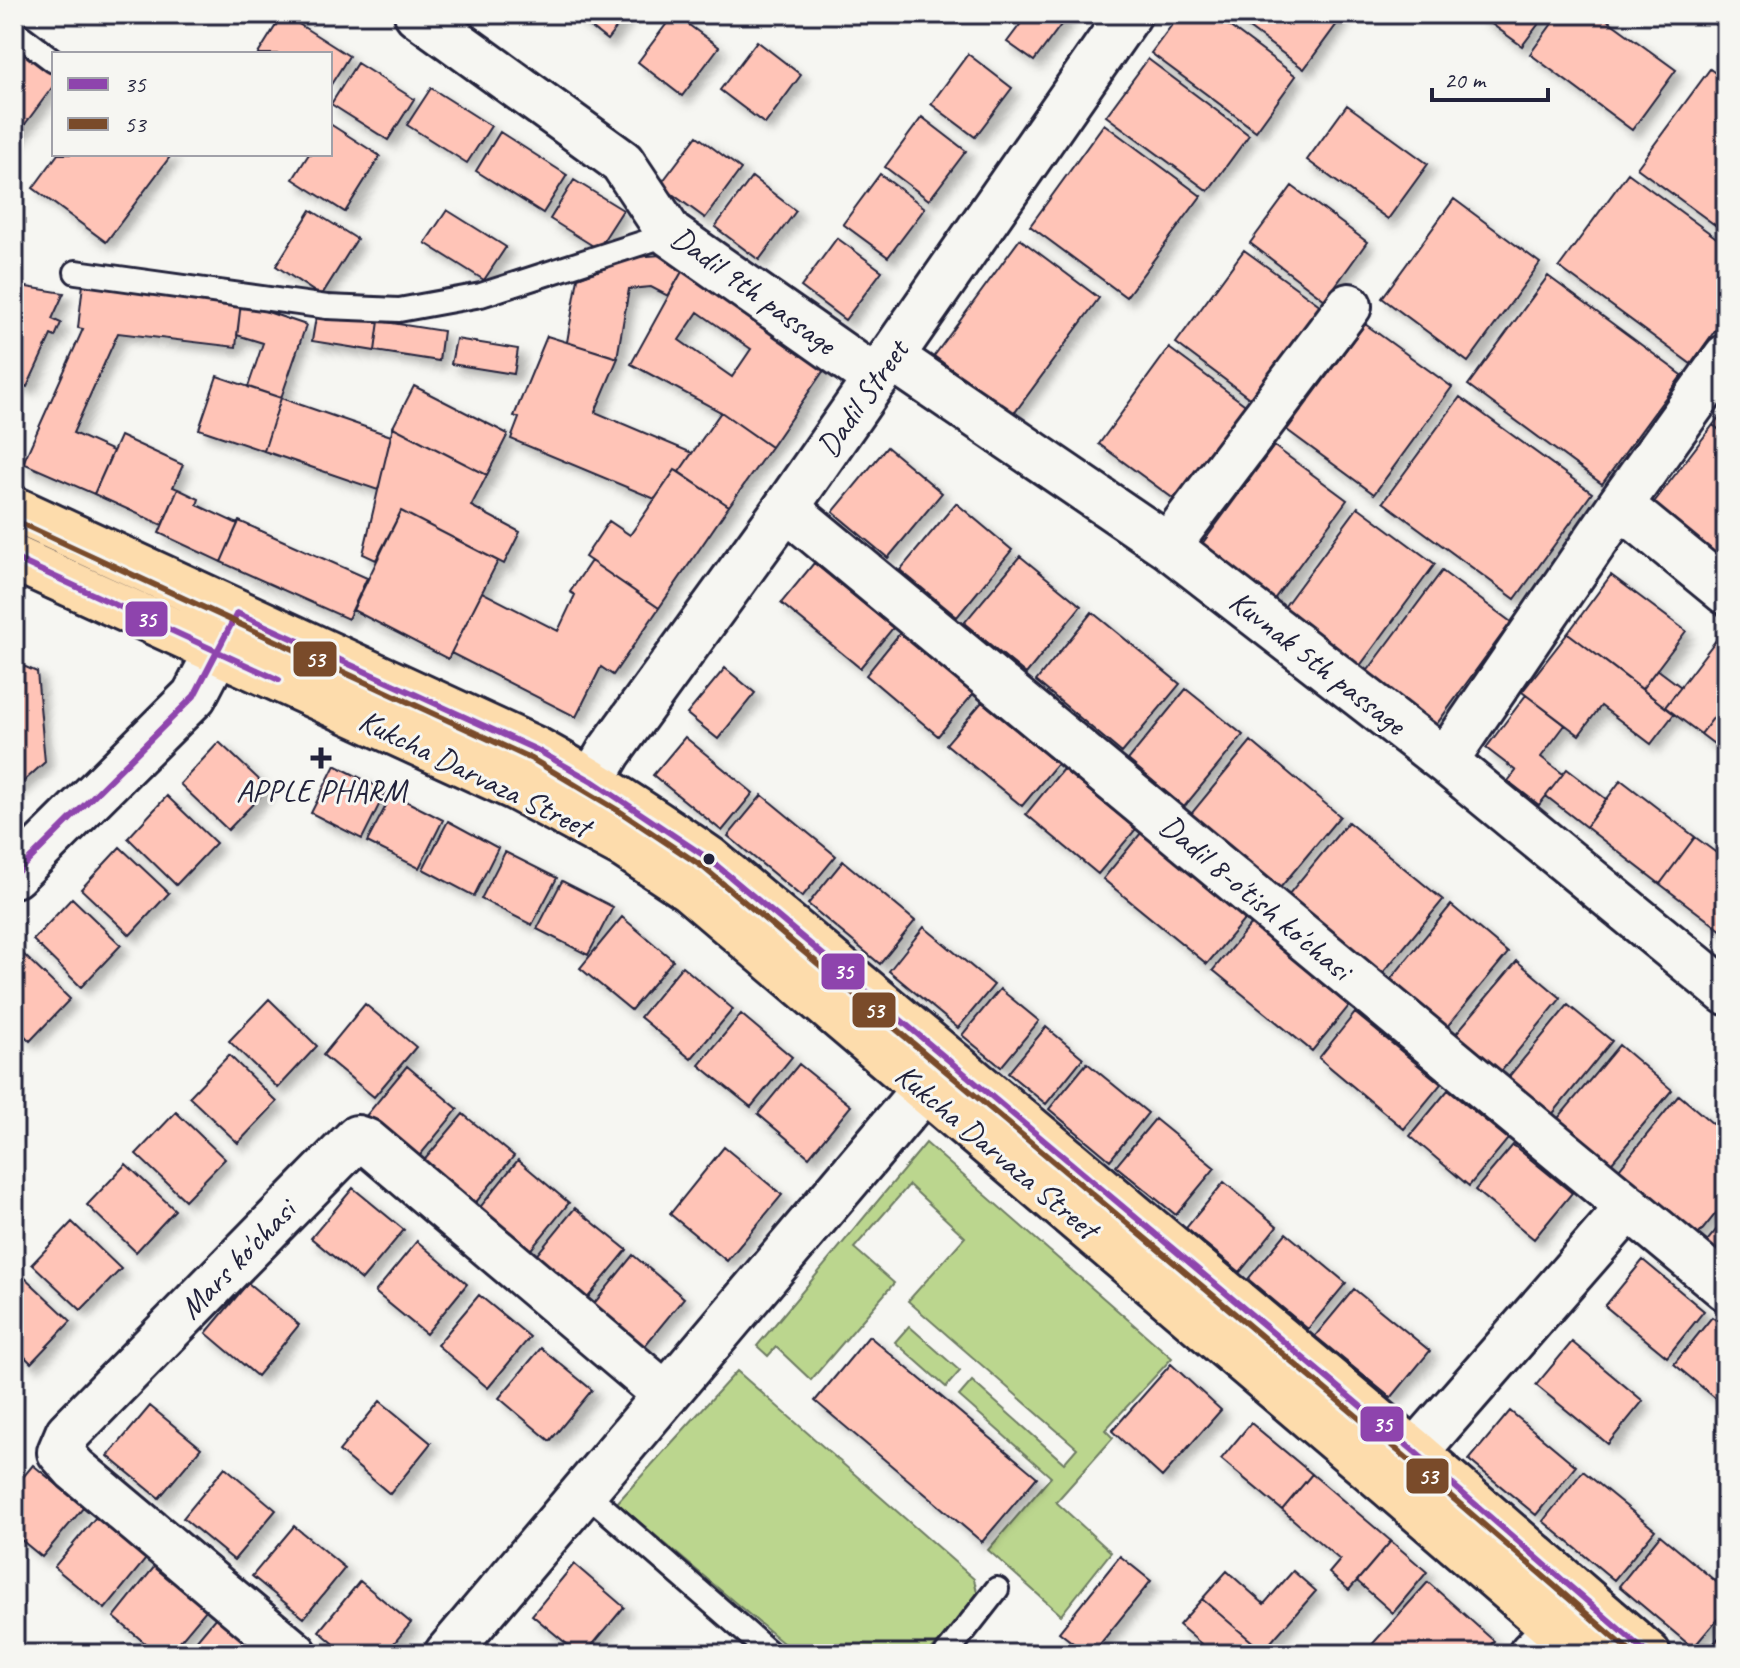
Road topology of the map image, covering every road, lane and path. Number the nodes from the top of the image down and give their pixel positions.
1 (417, 14) edge
2 (1129, 14) edge
3 (14, 31) edge
4 (52, 60) edge
5 (670, 234) junction
6 (76, 272) dead end
7 (1349, 306) dead end
8 (1726, 357) edge
9 (884, 368) junction
10 (1620, 505) junction
11 (786, 508) junction
12 (14, 509) edge
13 (1168, 546) junction
14 (14, 558) edge
15 (1726, 592) edge
16 (237, 613) junction
17 (217, 652) junction
18 (1445, 761) junction
19 (580, 798) junction
20 (14, 875) edge
21 (1726, 992) edge
22 (936, 1074) junction
23 (1629, 1207) junction
24 (1726, 1288) edge
25 (666, 1395) junction
26 (1402, 1468) junction
27 (583, 1490) junction
28 (997, 1589) dead end
29 (1563, 1634) edge
30 (295, 1654) edge
31 (447, 1654) edge
32 (771, 1654) edge
33 (946, 1654) edge
34 (1648, 1654) edge

1 - 5 street, Dadil 9th passage
2 - 9 street, Dadil Street
3 - 4 lane
5 - 6 lane
5 - 9 street, Dadil 9th passage
7 - 13 street
8 - 10 street
9 - 11 street, Dadil Street
9 - 13 street, Kuvnak 5th passage
10 - 15 street
10 - 18 street
11 - 19 street, Dadil Street
11 - 23 street, Dadil 8-o'tish ko'chasi
12 - 16 main road, Kukcha Darvaza Street
13 - 18 street, Kuvnak 5th passage
14 - 17 main road, Kukcha Darvaza Street
16 - 17 main road
16 - 19 main road, Kukcha Darvaza Street
17 - 19 main road, Kukcha Darvaza Street
17 - 20 street
18 - 21 street, Kuvnak 5th passage
19 - 22 main road, Kukcha Darvaza Street
22 - 25 street
22 - 26 main road, Kukcha Darvaza Street
23 - 24 street, Dadil 8-o'tish ko'chasi
23 - 26 street
25 - 27 street
25 - 30 street, Mars ko'chasi
26 - 29 main road, Kukcha Darvaza Street
27 - 31 street
27 - 32 lane
28 - 33 lane
29 - 34 main road, Kukcha Darvaza Street

